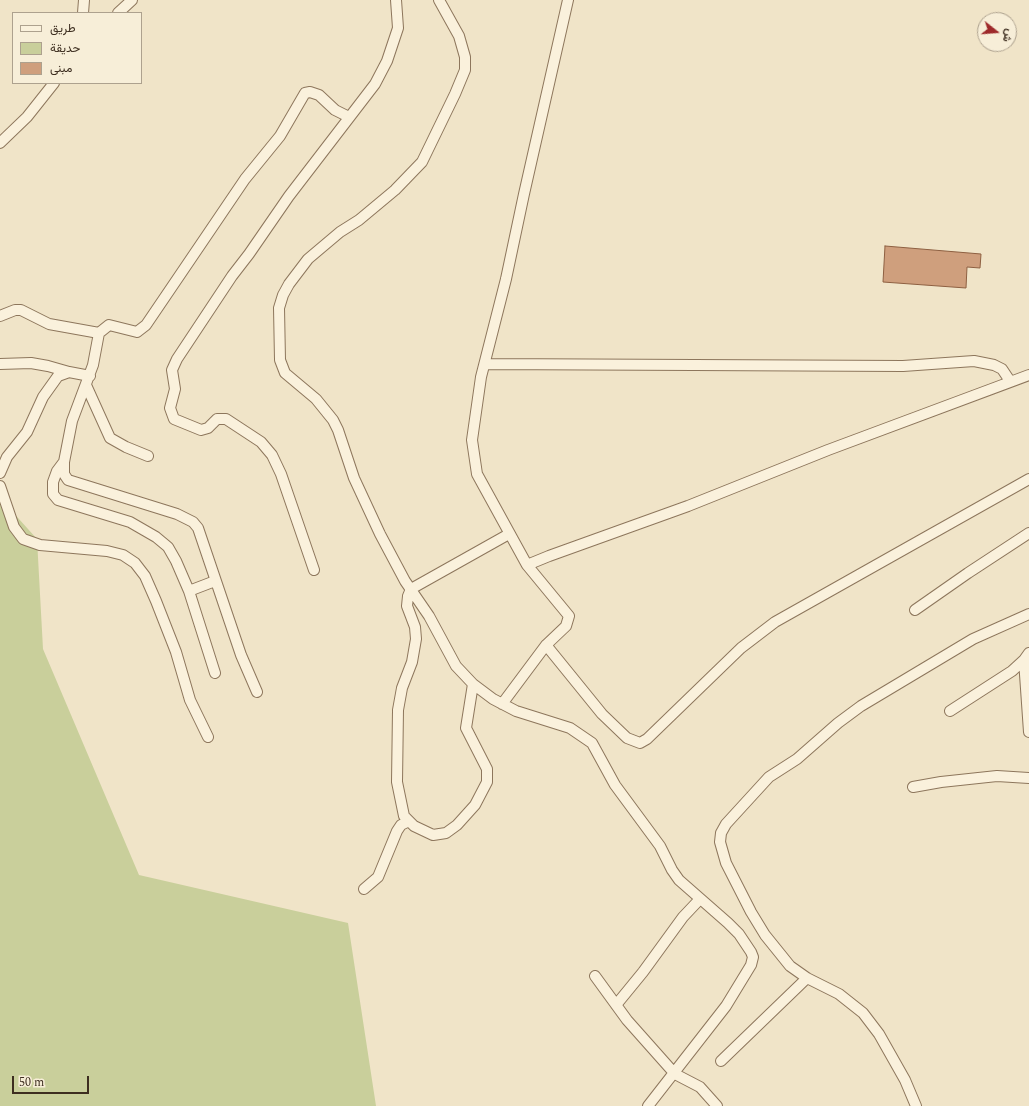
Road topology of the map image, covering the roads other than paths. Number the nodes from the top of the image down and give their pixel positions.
1 (84, 0) edge
2 (132, 0) edge
3 (396, 0) edge
4 (439, 0) edge
5 (568, 0) edge
6 (83, 12) edge
7 (119, 12) edge
8 (53, 84) edge
9 (349, 117) junction
10 (0, 142) edge
11 (0, 316) edge
12 (99, 333) junction
13 (0, 364) edge
14 (485, 364) junction
15 (69, 372) junction
16 (1029, 375) edge
17 (88, 381) junction
18 (1010, 381) junction
19 (148, 456) dead end
20 (64, 462) junction
21 (0, 473) edge
22 (1029, 479) edge
23 (0, 486) edge
24 (1029, 533) edge
25 (509, 534) junction
26 (527, 565) junction
27 (314, 570) dead end
28 (215, 581) junction
29 (411, 589) junction
30 (189, 591) junction
31 (915, 610) dead end
32 (1029, 614) edge
33 (546, 645) junction
34 (1027, 656) edge
35 (215, 673) dead end
36 (472, 684) junction
37 (257, 692) dead end
38 (502, 704) junction
39 (950, 711) dead end
40 (1029, 732) edge
41 (208, 737) dead end
42 (1029, 778) edge
43 (913, 787) dead end
44 (409, 821) junction
45 (364, 889) dead end
46 (700, 899) junction
47 (595, 976) dead end
48 (806, 978) junction
49 (616, 1005) junction
50 (721, 1061) dead end
51 (675, 1074) junction
52 (648, 1106) edge
53 (717, 1106) edge
54 (916, 1106) edge

1 - 6 street
2 - 7 street
3 - 9 street
4 - 29 street
5 - 14 street
8 - 10 street
9 - 12 street
9 - 27 street
11 - 12 street
12 - 17 street
13 - 15 street
14 - 18 street
14 - 25 street
15 - 17 street
15 - 21 street
16 - 18 street
17 - 19 street
17 - 20 street
18 - 26 street
20 - 28 street
20 - 30 street
22 - 33 street
23 - 41 street
24 - 31 street
25 - 26 street
25 - 29 street
26 - 33 street
28 - 30 street
28 - 37 street
29 - 36 street
29 - 44 street
30 - 35 street
32 - 48 street
33 - 38 street
34 - 39 street
34 - 40 street
36 - 38 street
36 - 44 street
38 - 46 street
42 - 43 street
44 - 45 street
46 - 49 street
46 - 51 street
47 - 49 street
48 - 50 street
48 - 54 street
49 - 51 street
51 - 52 street
51 - 53 street

